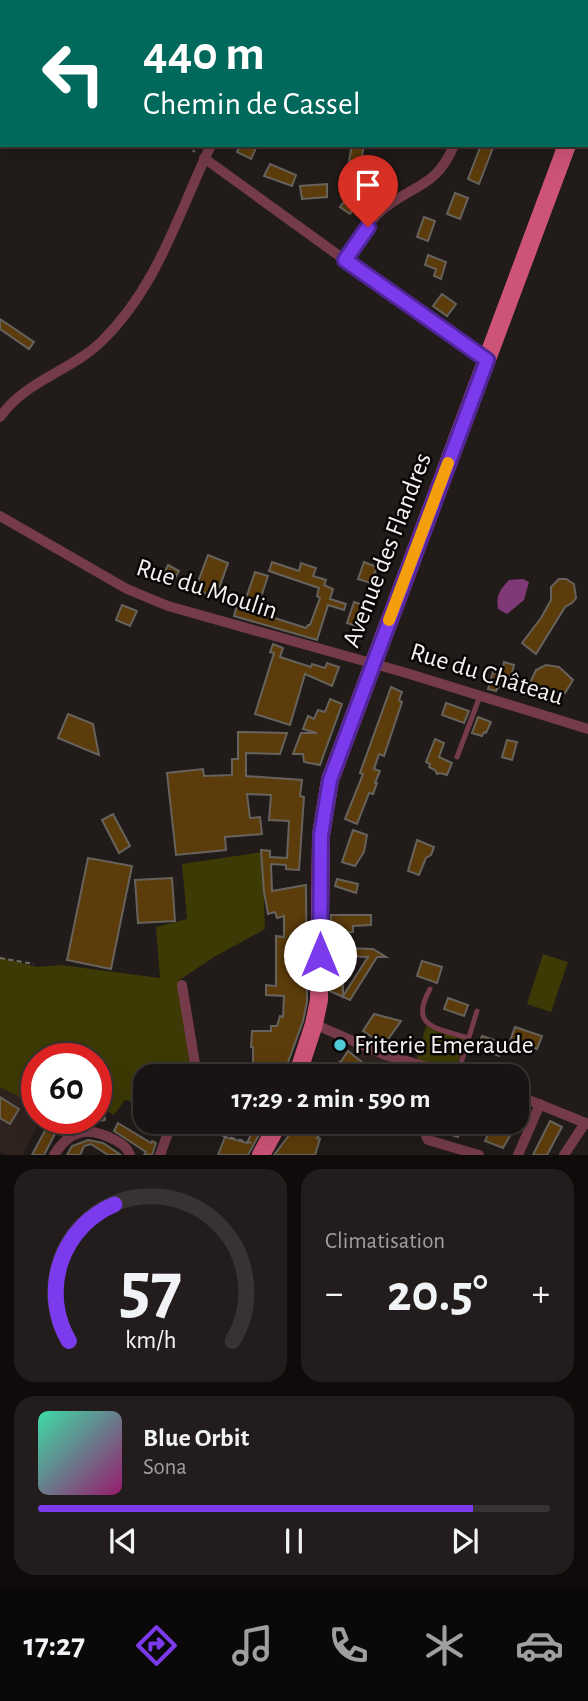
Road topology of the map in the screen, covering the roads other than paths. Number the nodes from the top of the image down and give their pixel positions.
1 (210, 147) edge
2 (453, 147) edge
3 (566, 147) edge
4 (204, 159) junction
5 (345, 260) junction
6 (487, 360) junction
7 (0, 417) edge
8 (0, 516) edge
9 (372, 664) junction
10 (480, 696) junction
11 (588, 729) edge
12 (457, 757) dead end
13 (182, 985) dead end
14 (430, 989) dead end
15 (477, 1011) dead end
16 (314, 1024) junction
17 (468, 1038) junction
18 (195, 1064) edge
19 (301, 1064) edge
20 (412, 1064) edge
21 (461, 1064) edge
22 (529, 1100) edge
23 (540, 1104) junction
24 (586, 1124) edge
25 (168, 1134) edge
26 (272, 1134) edge
27 (427, 1134) edge
28 (262, 1152) edge
29 (54, 1155) edge
30 (130, 1155) edge
31 (160, 1155) edge
32 (479, 1155) edge
33 (519, 1155) edge
34 (564, 1155) edge

1 - 4 street
2 - 5 street
3 - 6 main road, Avenue des Flandres
4 - 5 street
4 - 7 street
5 - 6 street
6 - 9 main road, Avenue des Flandres
8 - 9 street, Rue du Moulin
9 - 10 street, Rue du Château
9 - 16 main road, Avenue des Flandres
10 - 11 street, Rue du Château
10 - 12 lane
13 - 18 street
14 - 17 lane
15 - 17 lane
16 - 19 main road, Avenue des Flandres
16 - 20 street
17 - 21 lane
22 - 23 street
23 - 24 street
23 - 33 street
24 - 34 street
25 - 31 street
26 - 28 main road
27 - 32 street
29 - 30 street

